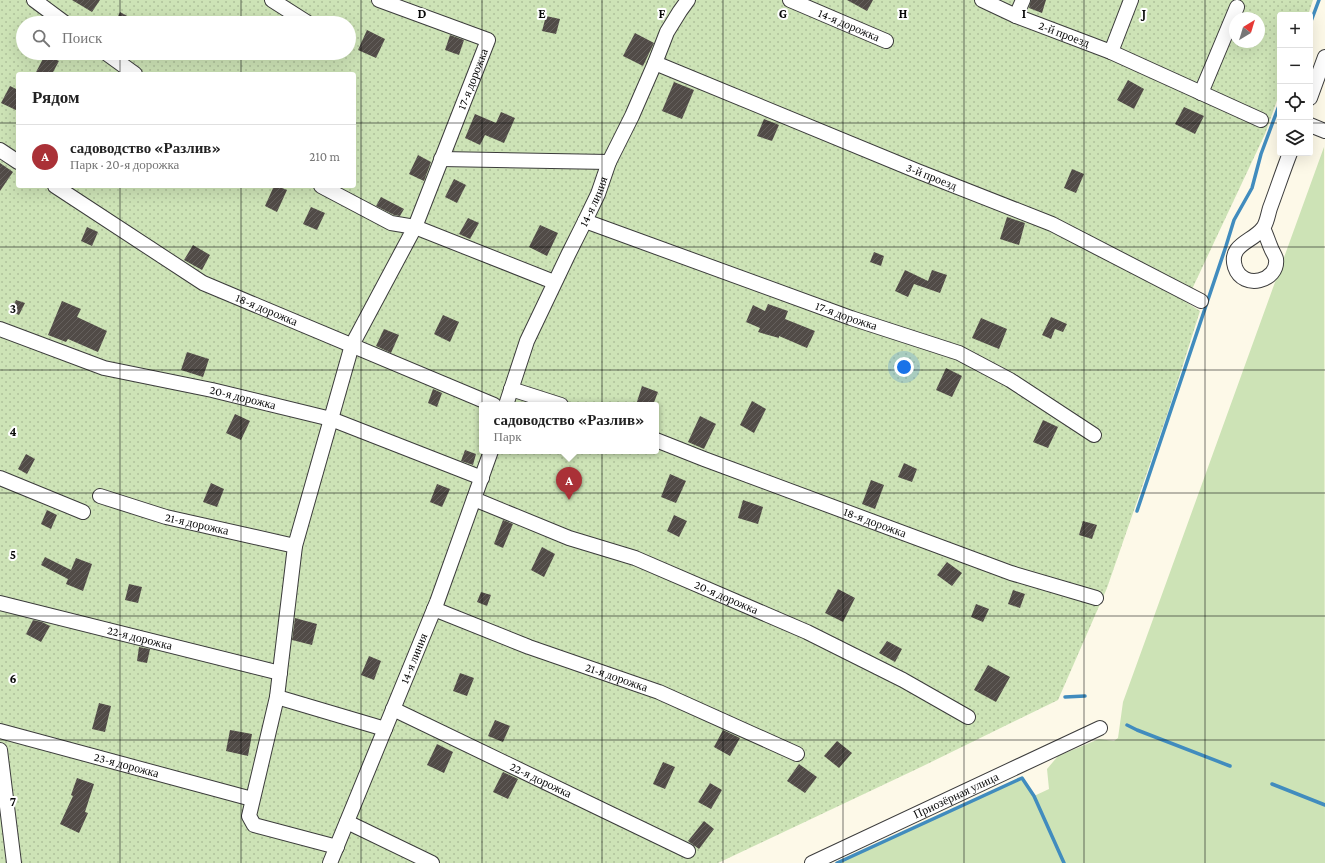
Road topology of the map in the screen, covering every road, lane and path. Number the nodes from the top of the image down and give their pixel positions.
1 (34, 0) edge
2 (272, 0) edge
3 (379, 0) edge
4 (790, 0) edge
5 (982, 0) edge
6 (1022, 0) edge
7 (1131, 0) edge
8 (680, 4) edge
9 (1237, 7) dead end
10 (56, 16) edge
11 (297, 16) edge
12 (1016, 16) junction
13 (886, 41) dead end
14 (1111, 52) junction
15 (1325, 57) edge
16 (116, 60) edge
17 (655, 63) junction
18 (132, 72) edge
19 (1313, 90) edge
20 (1201, 93) junction
21 (1261, 120) dead end
22 (1313, 126) edge
23 (1325, 131) edge
24 (0, 150) edge
25 (1289, 156) edge
26 (441, 158) junction
27 (16, 161) edge
28 (609, 162) junction
29 (58, 188) edge
30 (325, 188) edge
31 (586, 221) junction
32 (415, 227) junction
33 (1263, 228) dead end
34 (554, 282) junction
35 (1201, 302) dead end
36 (0, 329) edge
37 (352, 345) junction
38 (511, 389) junction
39 (487, 402) edge
40 (507, 402) edge
41 (552, 402) edge
42 (331, 419) junction
43 (1094, 435) dead end
44 (659, 441) edge
45 (491, 454) edge
46 (0, 478) edge
47 (482, 478) junction
48 (100, 496) dead end
49 (474, 499) junction
50 (83, 512) dead end
51 (295, 546) junction
52 (1096, 598) dead end
53 (0, 603) edge
54 (434, 609) junction
55 (280, 673) junction
56 (277, 697) junction
57 (393, 709) junction
58 (968, 717) dead end
59 (1100, 728) dead end
60 (385, 729) junction
61 (0, 731) edge
62 (0, 750) edge
63 (797, 754) dead end
64 (252, 799) junction
65 (4, 816) edge
66 (347, 822) junction
67 (337, 847) junction
68 (688, 851) dead end
69 (14, 863) edge
70 (330, 863) edge
71 (432, 863) edge
72 (812, 863) edge

1 - 10 street
2 - 11 street
3 - 26 street, 17-я дорожка
4 - 13 street, 14-я дорожка
5 - 12 street, 2-й проезд
6 - 12 street
7 - 14 street
8 - 17 street, 14-я линия
9 - 20 street
12 - 14 street, 2-й проезд
14 - 20 street, 2-й проезд
15 - 19 street
16 - 18 street
17 - 28 street, 14-я линия
17 - 35 street, 3-й проезд
20 - 21 street, 2-й проезд
22 - 23 street
24 - 27 street
25 - 33 street
26 - 28 street
26 - 32 street, 17-я дорожка
28 - 31 street, 14-я линия
29 - 37 street, 18-я дорожка
30 - 32 street
31 - 34 street, 14-я линия
31 - 43 street, 17-я дорожка
32 - 34 street
32 - 37 street, 17-я дорожка
34 - 38 street, 14-я линия
36 - 42 street, 20-я дорожка
37 - 39 street, 18-я дорожка
37 - 42 street, 17-я дорожка
38 - 40 street, 14-я линия
38 - 41 street
42 - 47 street, 20-я дорожка
42 - 51 street, 17-я дорожка
44 - 52 street, 18-я дорожка
45 - 47 street, 14-я линия
46 - 50 street
47 - 49 street, 14-я линия
48 - 51 street, 21-я дорожка
49 - 54 street, 14-я линия
49 - 58 street, 20-я дорожка
51 - 55 street, 17-я дорожка
53 - 55 street, 22-я дорожка
54 - 57 street, 14-я линия
54 - 63 street, 21-я дорожка
55 - 56 street, 17-я дорожка
56 - 60 street
56 - 64 street, 17-я дорожка
57 - 60 street, 14-я линия
57 - 68 street, 22-я дорожка
59 - 72 street, Приозёрная улица
60 - 66 street, 14-я линия
61 - 64 street, 23-я дорожка
62 - 65 street
64 - 67 street, 17-я дорожка
65 - 69 street
66 - 67 street, 14-я линия
66 - 71 street
67 - 70 street, 14-я линия

